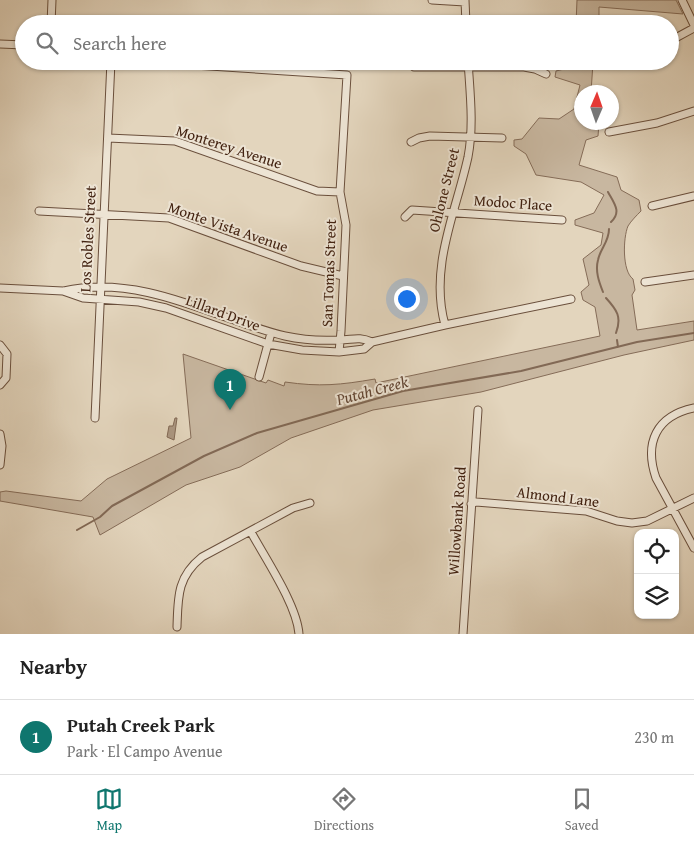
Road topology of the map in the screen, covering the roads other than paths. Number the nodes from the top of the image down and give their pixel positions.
1 (52, 0) edge
2 (432, 0) edge
3 (682, 0) edge
4 (465, 1) edge
5 (52, 15) edge
6 (466, 15) edge
7 (694, 26) edge
8 (679, 35) edge
9 (0, 44) edge
10 (15, 45) edge
11 (111, 70) edge
12 (270, 70) edge
13 (468, 70) edge
14 (537, 70) edge
15 (546, 74) dead end
16 (694, 111) edge
17 (609, 132) dead end
18 (471, 136) junction
19 (108, 138) junction
20 (502, 138) dead end
21 (411, 142) dead end
22 (340, 192) junction
23 (694, 196) edge
24 (652, 206) dead end
25 (39, 211) dead end
26 (453, 212) junction
27 (103, 214) junction
28 (405, 217) dead end
29 (562, 220) dead end
30 (694, 275) edge
31 (343, 276) junction
32 (644, 282) dead end
33 (0, 288) edge
34 (100, 288) junction
35 (63, 291) junction
36 (99, 299) junction
37 (571, 299) dead end
38 (193, 305) junction
39 (189, 316) junction
40 (445, 325) junction
41 (271, 333) junction
42 (303, 339) junction
43 (339, 340) junction
44 (372, 342) junction
45 (268, 344) junction
46 (0, 346) edge
47 (302, 350) junction
48 (339, 352) junction
49 (259, 377) dead end
50 (0, 385) edge
51 (694, 408) edge
52 (478, 410) dead end
53 (95, 418) dead end
54 (0, 434) edge
55 (0, 465) edge
56 (694, 498) edge
57 (310, 503) dead end
58 (472, 504) junction
59 (672, 508) junction
60 (250, 532) junction
61 (694, 548) edge
62 (177, 627) dead end
63 (299, 634) edge
64 (463, 634) edge

1 - 5 street
2 - 4 street
3 - 7 street
4 - 6 street
7 - 8 street
9 - 10 street
11 - 19 street, Los Robles Street
12 - 22 street, San Tomas Street
13 - 18 street, Ohlone Street
14 - 15 street
16 - 17 street
18 - 20 street
18 - 21 street
18 - 26 street, Ohlone Street
19 - 22 street, Monterey Avenue
19 - 27 street, Los Robles Street
22 - 31 street, San Tomas Street
23 - 24 street
25 - 27 street, Monte Vista Avenue
26 - 28 street, Modoc Place
26 - 29 street, Modoc Place
26 - 40 street, Ohlone Street
27 - 31 street, Monte Vista Avenue
27 - 34 street, Los Robles Street
30 - 32 street
31 - 43 street, San Tomas Street
33 - 35 street, Lillard Drive
34 - 35 street, Lillard Drive
34 - 36 street, Los Robles Street
34 - 38 street, Lillard Drive
35 - 36 street, Lillard Drive
36 - 39 street, Lillard Drive
36 - 53 street, Los Robles Street
37 - 40 street, Lillard Drive
38 - 39 street
38 - 41 street, Lillard Drive
39 - 45 street, Lillard Drive
40 - 44 street, Lillard Drive
41 - 42 street, Lillard Drive
41 - 45 street
42 - 43 street, Lillard Drive
42 - 47 street
43 - 44 street, Lillard Drive
43 - 48 street, San Tomas Street
44 - 48 street, Lillard Drive
45 - 47 street, Lillard Drive
45 - 49 street
46 - 50 street
47 - 48 street, Lillard Drive
51 - 59 street
52 - 58 street, Willowbank Road
54 - 55 street
56 - 59 street, Almond Lane
57 - 60 street
58 - 59 street, Almond Lane
58 - 64 street, Willowbank Road
59 - 61 street
60 - 62 street
60 - 63 street

